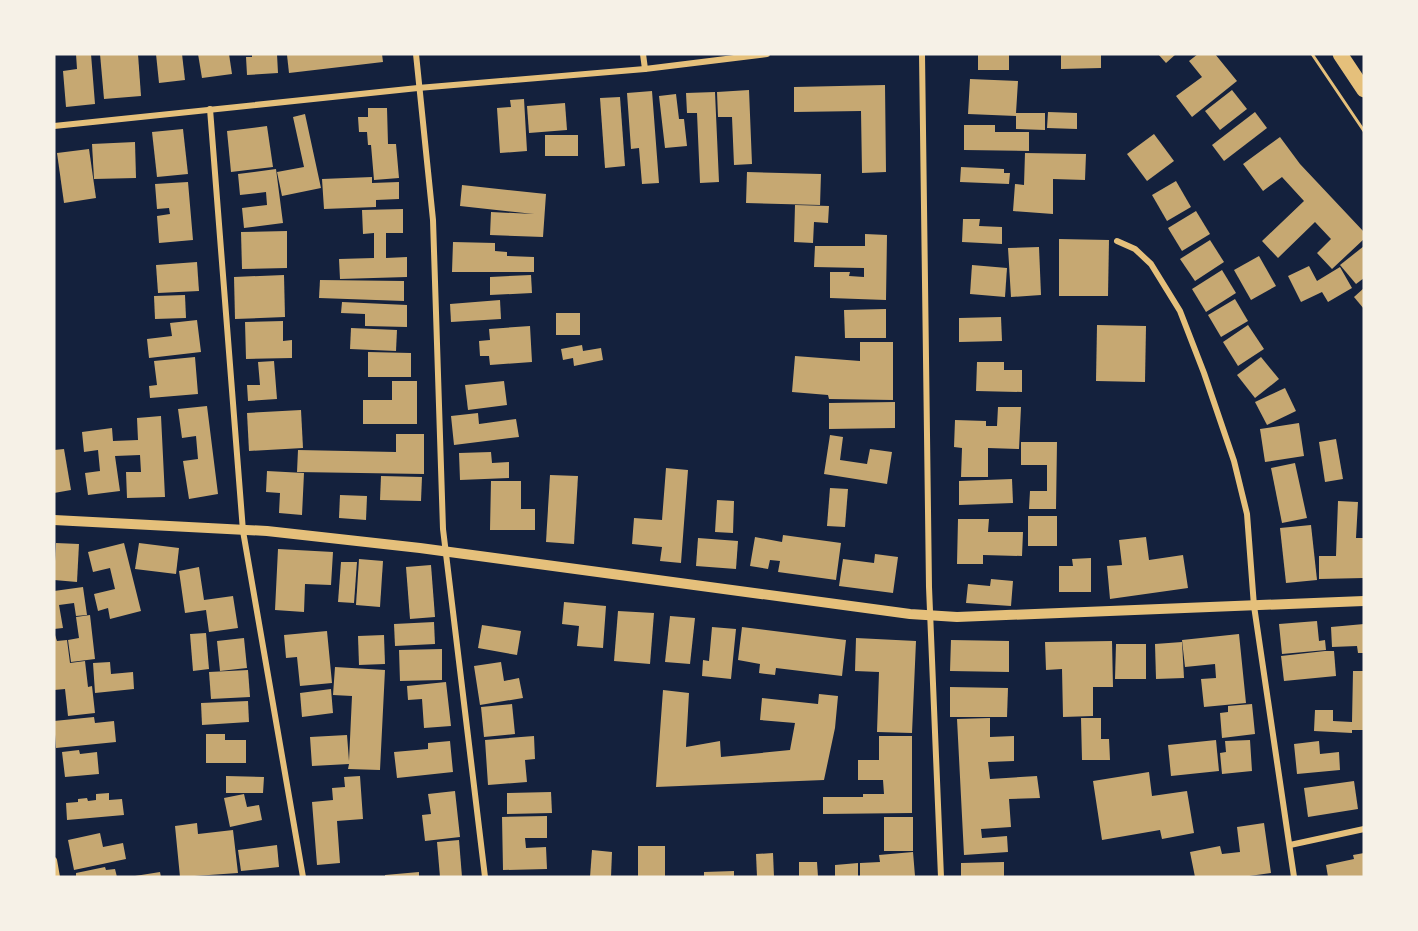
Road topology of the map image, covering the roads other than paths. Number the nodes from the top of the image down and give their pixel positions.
1 (416, 54) edge
2 (643, 54) edge
3 (767, 54) edge
4 (922, 54) edge
5 (1340, 54) edge
6 (645, 69) junction
7 (418, 88) junction
8 (1364, 90) edge
9 (210, 109) junction
10 (54, 126) edge
11 (1117, 241) dead end
12 (54, 520) edge
13 (243, 531) junction
14 (446, 551) junction
15 (1364, 601) edge
16 (1254, 606) junction
17 (931, 615) junction
18 (1364, 829) edge
19 (1290, 845) junction
20 (54, 860) edge
21 (57, 877) edge
22 (303, 877) edge
23 (485, 877) edge
24 (941, 877) edge
25 (1294, 877) edge

1 - 7 street
2 - 6 street
3 - 6 street
4 - 17 street
5 - 8 main road
6 - 7 street
7 - 9 street
7 - 14 street
9 - 10 street
9 - 13 street
11 - 16 street
12 - 13 street
13 - 14 street
13 - 22 street
14 - 17 street
14 - 23 street
15 - 16 street
16 - 17 street
16 - 19 street
17 - 24 street
18 - 19 street
19 - 25 street
20 - 21 street

